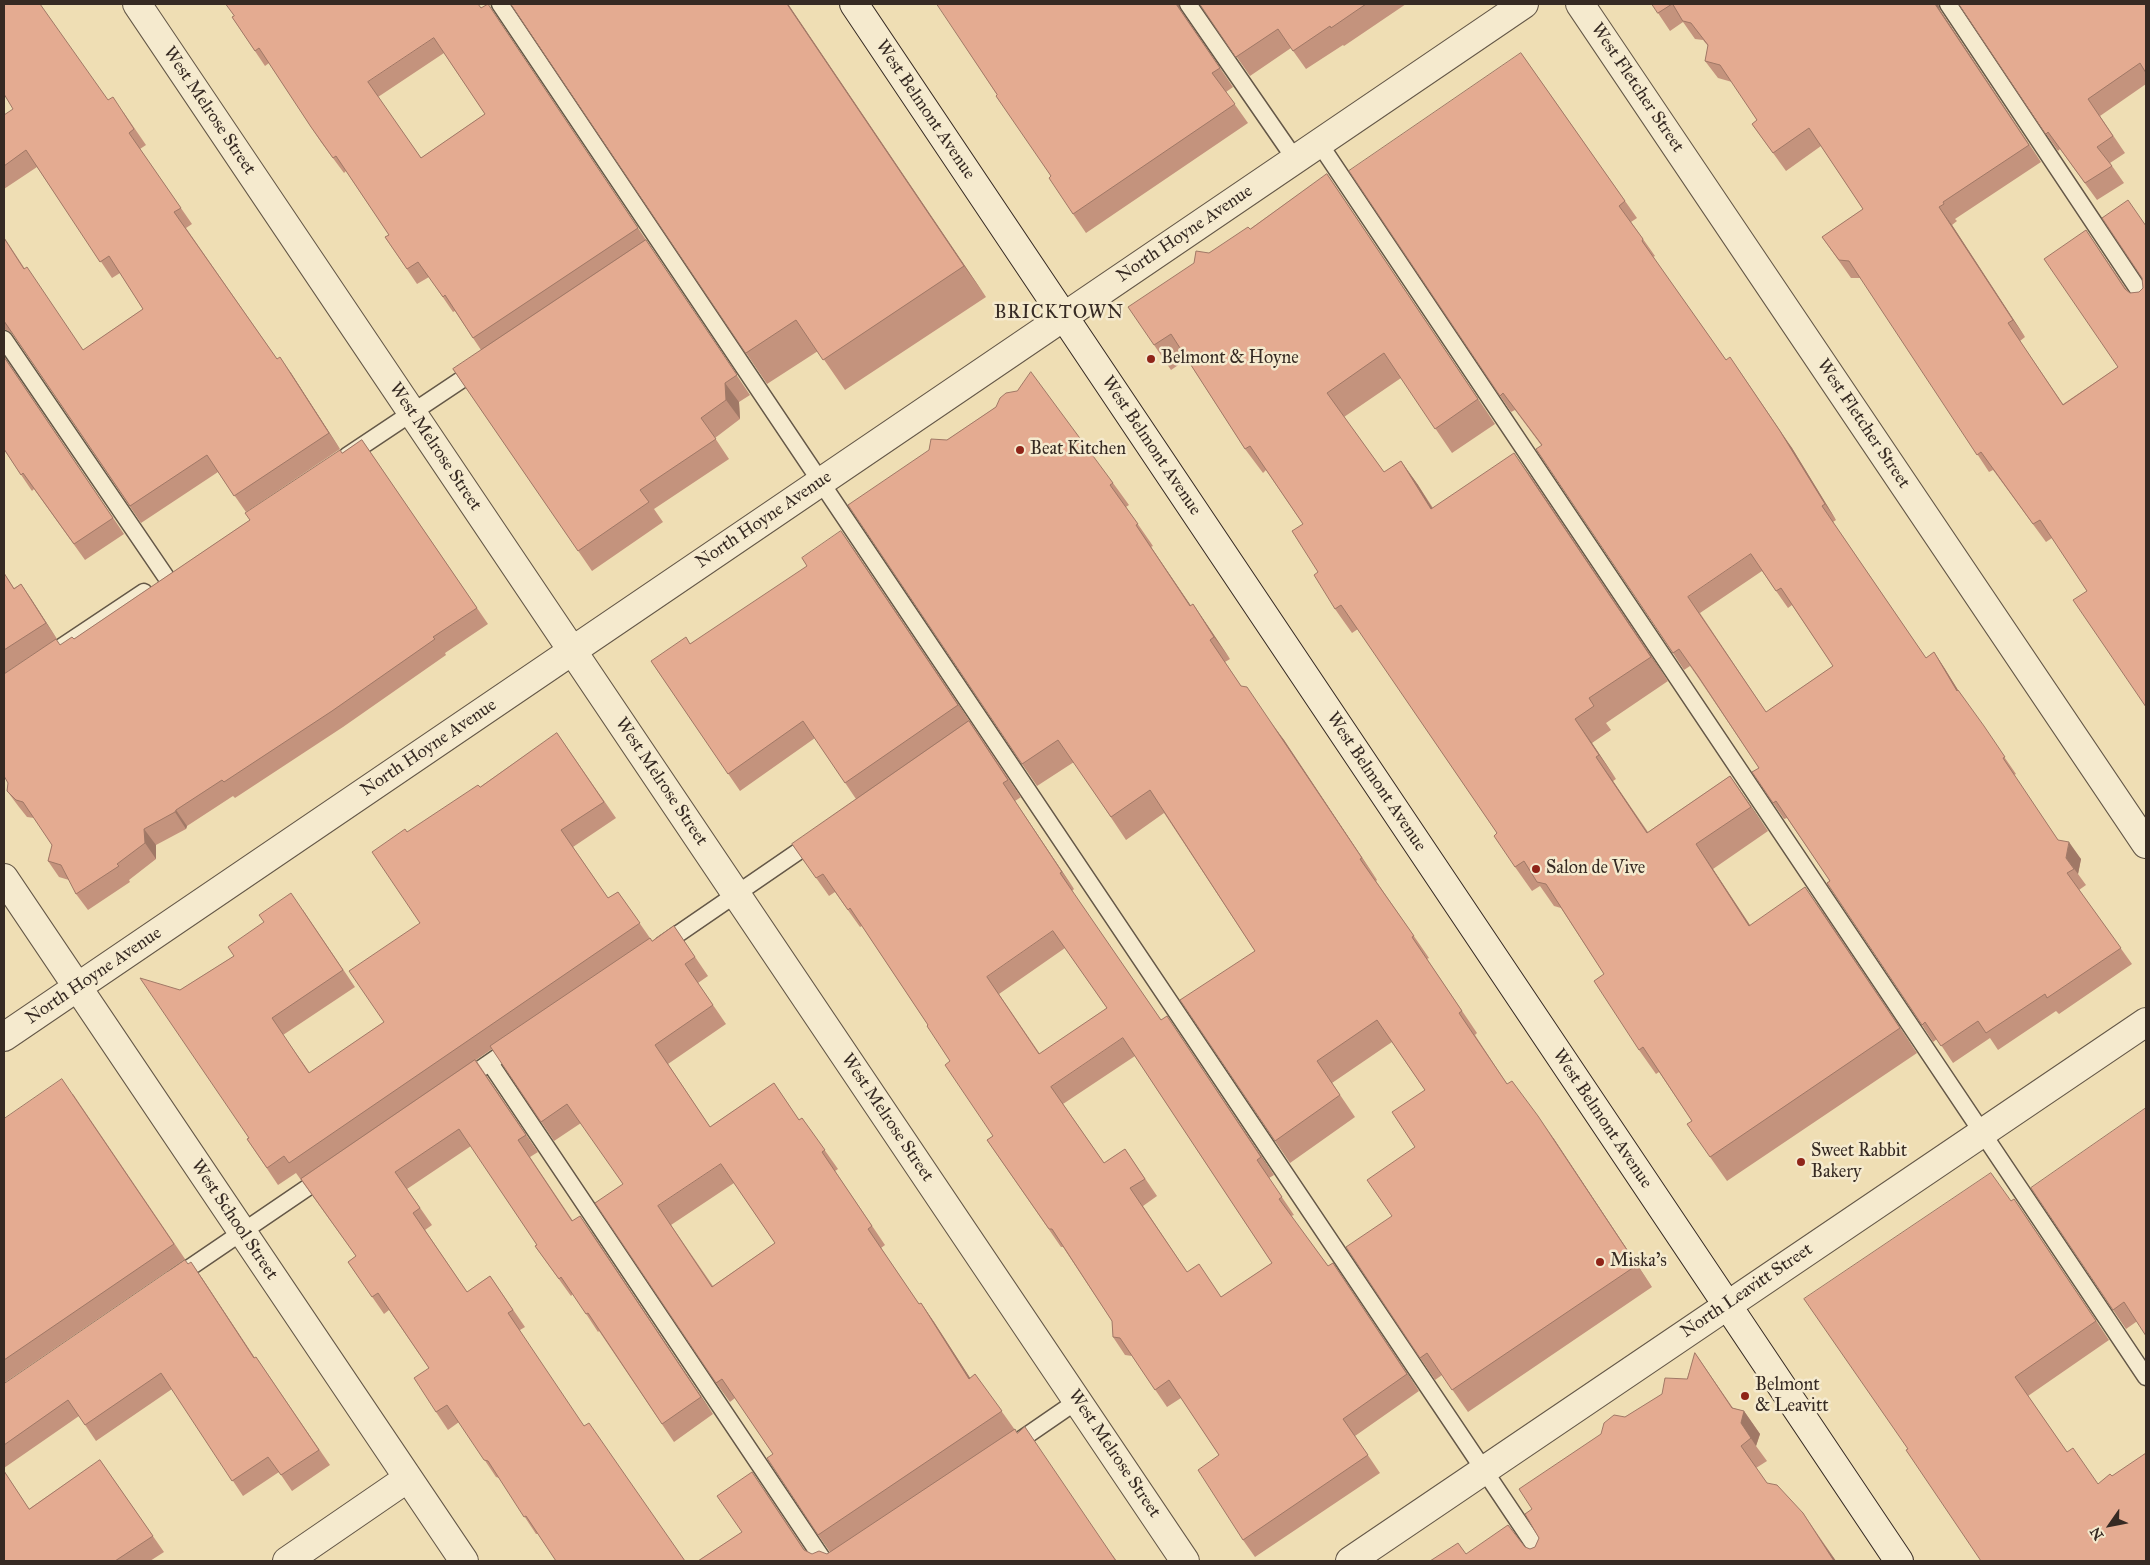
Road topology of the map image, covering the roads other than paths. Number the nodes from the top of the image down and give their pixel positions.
1 (137, 4) edge
2 (500, 4) edge
3 (854, 4) edge
4 (1188, 4) edge
5 (1524, 4) edge
6 (1580, 4) edge
7 (1948, 4) edge
8 (1319, 143) junction
9 (1295, 159) junction
10 (662, 246) junction
11 (646, 257) edge
12 (2146, 301) edge
13 (1064, 316) junction
14 (4, 340) edge
15 (492, 359) edge
16 (412, 412) junction
17 (336, 463) edge
18 (820, 482) junction
19 (182, 566) edge
20 (166, 577) junction
21 (573, 650) junction
22 (44, 658) edge
23 (984, 725) junction
24 (968, 736) edge
25 (832, 829) edge
26 (2146, 844) edge
27 (4, 878) edge
28 (736, 894) junction
29 (652, 952) edge
30 (78, 987) junction
31 (2146, 1022) edge
32 (530, 1035) edge
33 (4, 1037) edge
34 (490, 1063) junction
35 (450, 1090) edge
36 (1982, 1132) junction
37 (337, 1167) edge
38 (242, 1232) junction
39 (164, 1285) edge
40 (1727, 1305) junction
41 (2146, 1377) edge
42 (1078, 1401) junction
43 (1000, 1453) edge
44 (1485, 1470) junction
45 (408, 1478) junction
46 (287, 1561) edge
47 (464, 1561) edge
48 (824, 1561) edge
49 (1185, 1561) edge
50 (1350, 1561) edge
51 (1545, 1561) edge
52 (1899, 1561) edge

1 - 16 street, West Melrose Street
2 - 10 lane
3 - 13 street, West Belmont Avenue
4 - 9 lane
5 - 8 street, North Hoyne Avenue
6 - 26 street, West Fletcher Street
7 - 12 lane
8 - 9 street, North Hoyne Avenue
8 - 36 lane
9 - 13 street, North Hoyne Avenue
10 - 11 lane
10 - 18 lane
13 - 18 street, North Hoyne Avenue
13 - 40 street, West Belmont Avenue
14 - 20 lane
15 - 16 lane
16 - 17 lane
16 - 21 street, West Melrose Street
18 - 21 street, North Hoyne Avenue
18 - 23 lane
19 - 20 lane
20 - 22 lane
21 - 28 street, West Melrose Street
21 - 30 street, North Hoyne Avenue
23 - 24 lane
23 - 44 lane
25 - 28 lane
27 - 30 street, West School Street
28 - 29 lane
28 - 42 street, West Melrose Street
30 - 33 street, North Hoyne Avenue
30 - 38 street, West School Street
31 - 36 street, North Leavitt Street
32 - 34 lane
34 - 35 lane
34 - 48 lane
36 - 40 street, North Leavitt Street
36 - 41 lane
37 - 38 lane
38 - 39 lane
38 - 45 street, West School Street
40 - 44 street, North Leavitt Street
40 - 52 street, West Belmont Avenue
42 - 43 lane
42 - 49 street, West Melrose Street
44 - 50 street, North Leavitt Street
44 - 51 lane
45 - 46 street
45 - 47 street, West School Street

